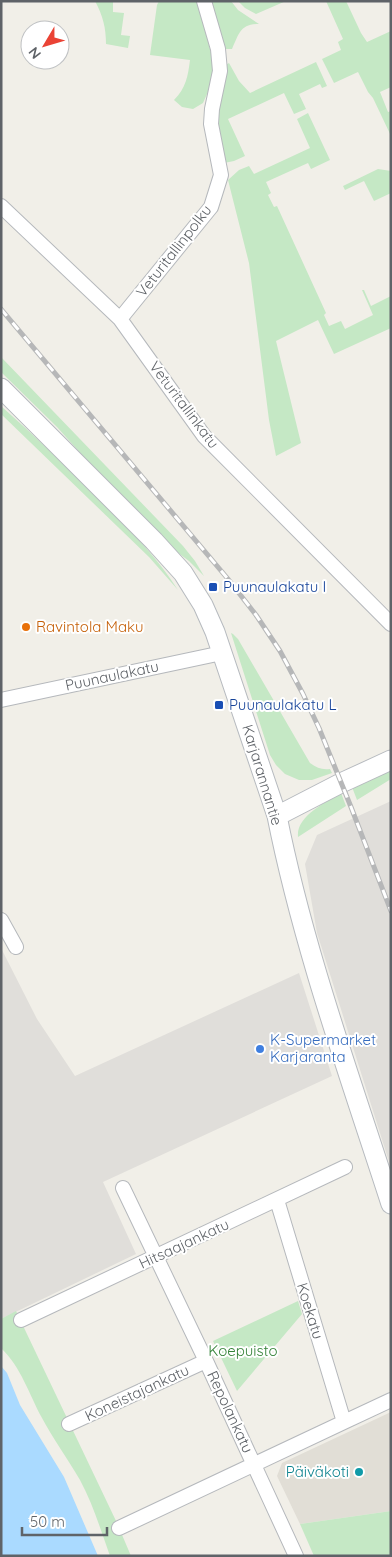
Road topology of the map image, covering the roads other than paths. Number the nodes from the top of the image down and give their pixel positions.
1 (204, 1) edge
2 (1, 206) edge
3 (120, 319) junction
4 (1, 388) edge
5 (391, 624) edge
6 (222, 653) junction
7 (1, 700) edge
8 (391, 760) edge
9 (277, 816) junction
10 (1, 920) edge
11 (16, 947) dead end
12 (345, 1167) dead end
13 (123, 1188) dead end
14 (277, 1200) junction
15 (391, 1204) edge
16 (156, 1257) junction
17 (22, 1320) dead end
18 (206, 1361) junction
19 (391, 1400) edge
20 (344, 1422) junction
21 (69, 1424) dead end
22 (254, 1464) junction
23 (119, 1528) dead end
24 (296, 1556) edge

1 - 3 street, Veturitallinpolku
2 - 3 street, Veturitallinkatu
3 - 5 street, Veturitallinkatu
4 - 6 main road, Karjarannantie
6 - 7 street, Puunaulakatu
6 - 9 main road, Karjarannantie
8 - 9 main road
9 - 15 main road, Karjarannantie
10 - 11 street
12 - 14 street, Hitsaajankatu
13 - 16 street, Repolankatu
14 - 16 street, Hitsaajankatu
14 - 20 street, Koekatu
16 - 17 street, Hitsaajankatu
16 - 18 street, Repolankatu
18 - 21 street, Koneistajankatu
18 - 22 street, Repolankatu
19 - 20 street
20 - 22 street
22 - 23 street
22 - 24 street, Repolankatu

